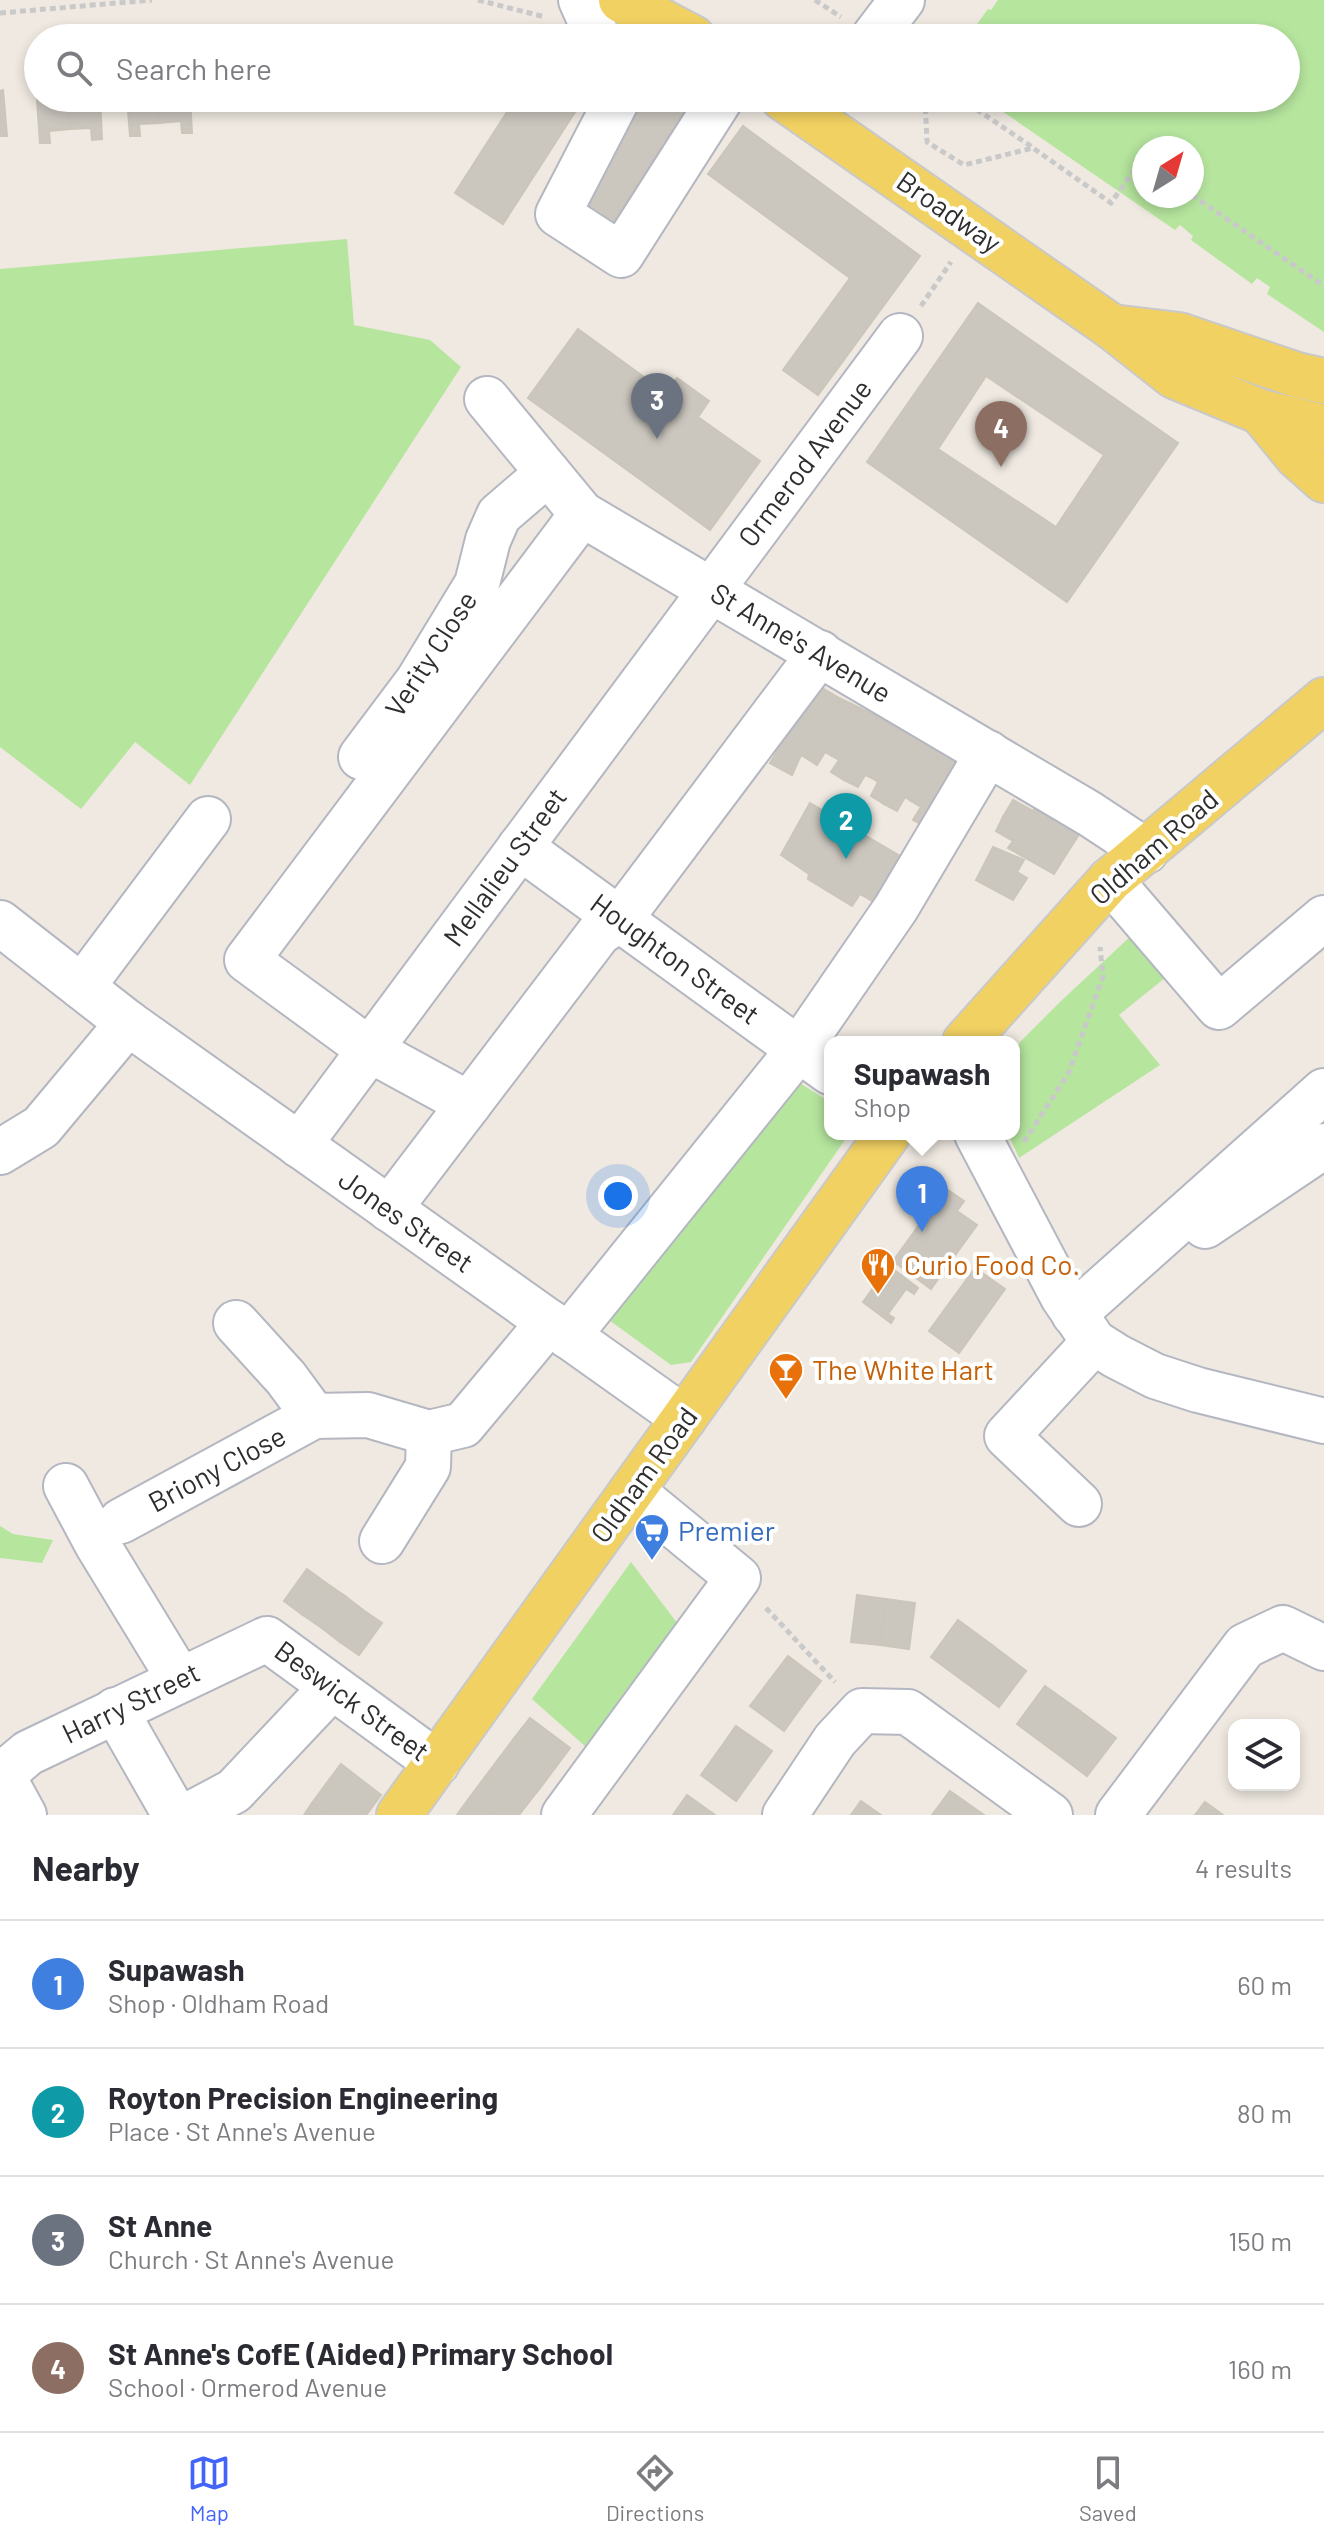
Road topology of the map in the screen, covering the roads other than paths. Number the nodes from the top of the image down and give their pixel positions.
1 (581, 0) edge
2 (621, 0) edge
3 (902, 0) edge
4 (592, 24) edge
5 (666, 24) edge
6 (884, 24) edge
7 (611, 112) edge
8 (712, 112) edge
9 (817, 112) edge
10 (1112, 327) junction
11 (900, 336) road end
12 (1324, 381) edge
13 (487, 399) dead end
14 (1261, 412) junction
15 (1324, 427) edge
16 (548, 473) junction
17 (1324, 480) edge
18 (582, 514) junction
19 (710, 589) junction
20 (820, 653) junction
21 (1324, 700) edge
22 (988, 753) junction
23 (361, 757) dead end
24 (208, 819) dead end
25 (520, 847) junction
26 (1146, 851) junction
27 (1103, 888) junction
28 (1324, 918) edge
29 (620, 919) junction
30 (0, 923) edge
31 (82, 987) junction
32 (128, 1023) junction
33 (828, 1036) edge
34 (970, 1036) edge
35 (370, 1050) junction
36 (815, 1060) edge
37 (1324, 1091) edge
38 (469, 1104) junction
39 (884, 1140) edge
40 (980, 1140) edge
41 (3, 1142) edge
42 (299, 1145) junction
43 (1324, 1146) edge
44 (389, 1209) junction
45 (1157, 1240) junction
46 (236, 1323) dead end
47 (1084, 1328) junction
48 (558, 1329) junction
49 (314, 1416) junction
50 (684, 1418) junction
51 (1324, 1421) edge
52 (429, 1433) junction
53 (66, 1486) dead end
54 (632, 1491) junction
55 (1079, 1504) dead end
56 (121, 1521) dead end
57 (382, 1541) dead end
58 (267, 1639) joint
59 (1324, 1648) edge
60 (180, 1680) junction
61 (332, 1687) junction
62 (115, 1710) junction
63 (437, 1763) junction
64 (1, 1775) edge
65 (24, 1815) edge
66 (175, 1815) edge
67 (189, 1815) edge
68 (399, 1815) edge
69 (564, 1815) edge
70 (785, 1815) edge
71 (1050, 1815) edge
72 (1118, 1815) edge

1 - 4 street
2 - 5 main road
3 - 6 street
7 - 8 street
9 - 10 main road, Broadway
10 - 12 main road, Broadway
10 - 14 main road, Broadway
11 - 19 street, Ormerod Avenue
13 - 16 street, St Anne's Avenue
14 - 15 main road, Broadway
14 - 17 main road
16 - 18 street, St Anne's Avenue
16 - 23 street, Verity Close
18 - 19 street, St Anne's Avenue
18 - 35 street
19 - 20 street, St Anne's Avenue
19 - 25 street, Mellalieu Street
20 - 22 street, St Anne's Avenue
20 - 29 street
21 - 26 main road, Oldham Road
22 - 26 street, St Anne's Avenue
22 - 33 street
24 - 31 street
25 - 29 street, Houghton Street
25 - 35 street, Mellalieu Street
26 - 27 main road, Oldham Road
27 - 28 street
27 - 34 main road, Oldham Road
29 - 36 street, Houghton Street
29 - 38 street
30 - 31 street, Jones Street
31 - 32 street, Jones Street
32 - 41 street
32 - 42 street, Jones Street
35 - 38 street
35 - 42 street, Mellalieu Street
36 - 48 street
37 - 45 street
38 - 44 street
39 - 50 main road, Oldham Road
40 - 47 street
42 - 44 street, Jones Street
43 - 45 street
44 - 48 street, Jones Street
45 - 47 street
46 - 49 street, Briony Close
47 - 51 street
47 - 55 street
48 - 50 street, Jones Street
48 - 52 street
49 - 52 street, Briony Close
49 - 56 street, Briony Close
50 - 54 main road, Oldham Road
52 - 57 street
53 - 60 street
54 - 63 main road, Oldham Road
54 - 69 street
58 - 60 street, Harry Street
58 - 61 street, Beswick Street
59 - 72 street
60 - 62 street, Harry Street
61 - 63 street, Beswick Street
61 - 67 street
62 - 64 street, Harry Street
62 - 66 street
63 - 68 main road, Oldham Road
64 - 65 street
70 - 71 street

